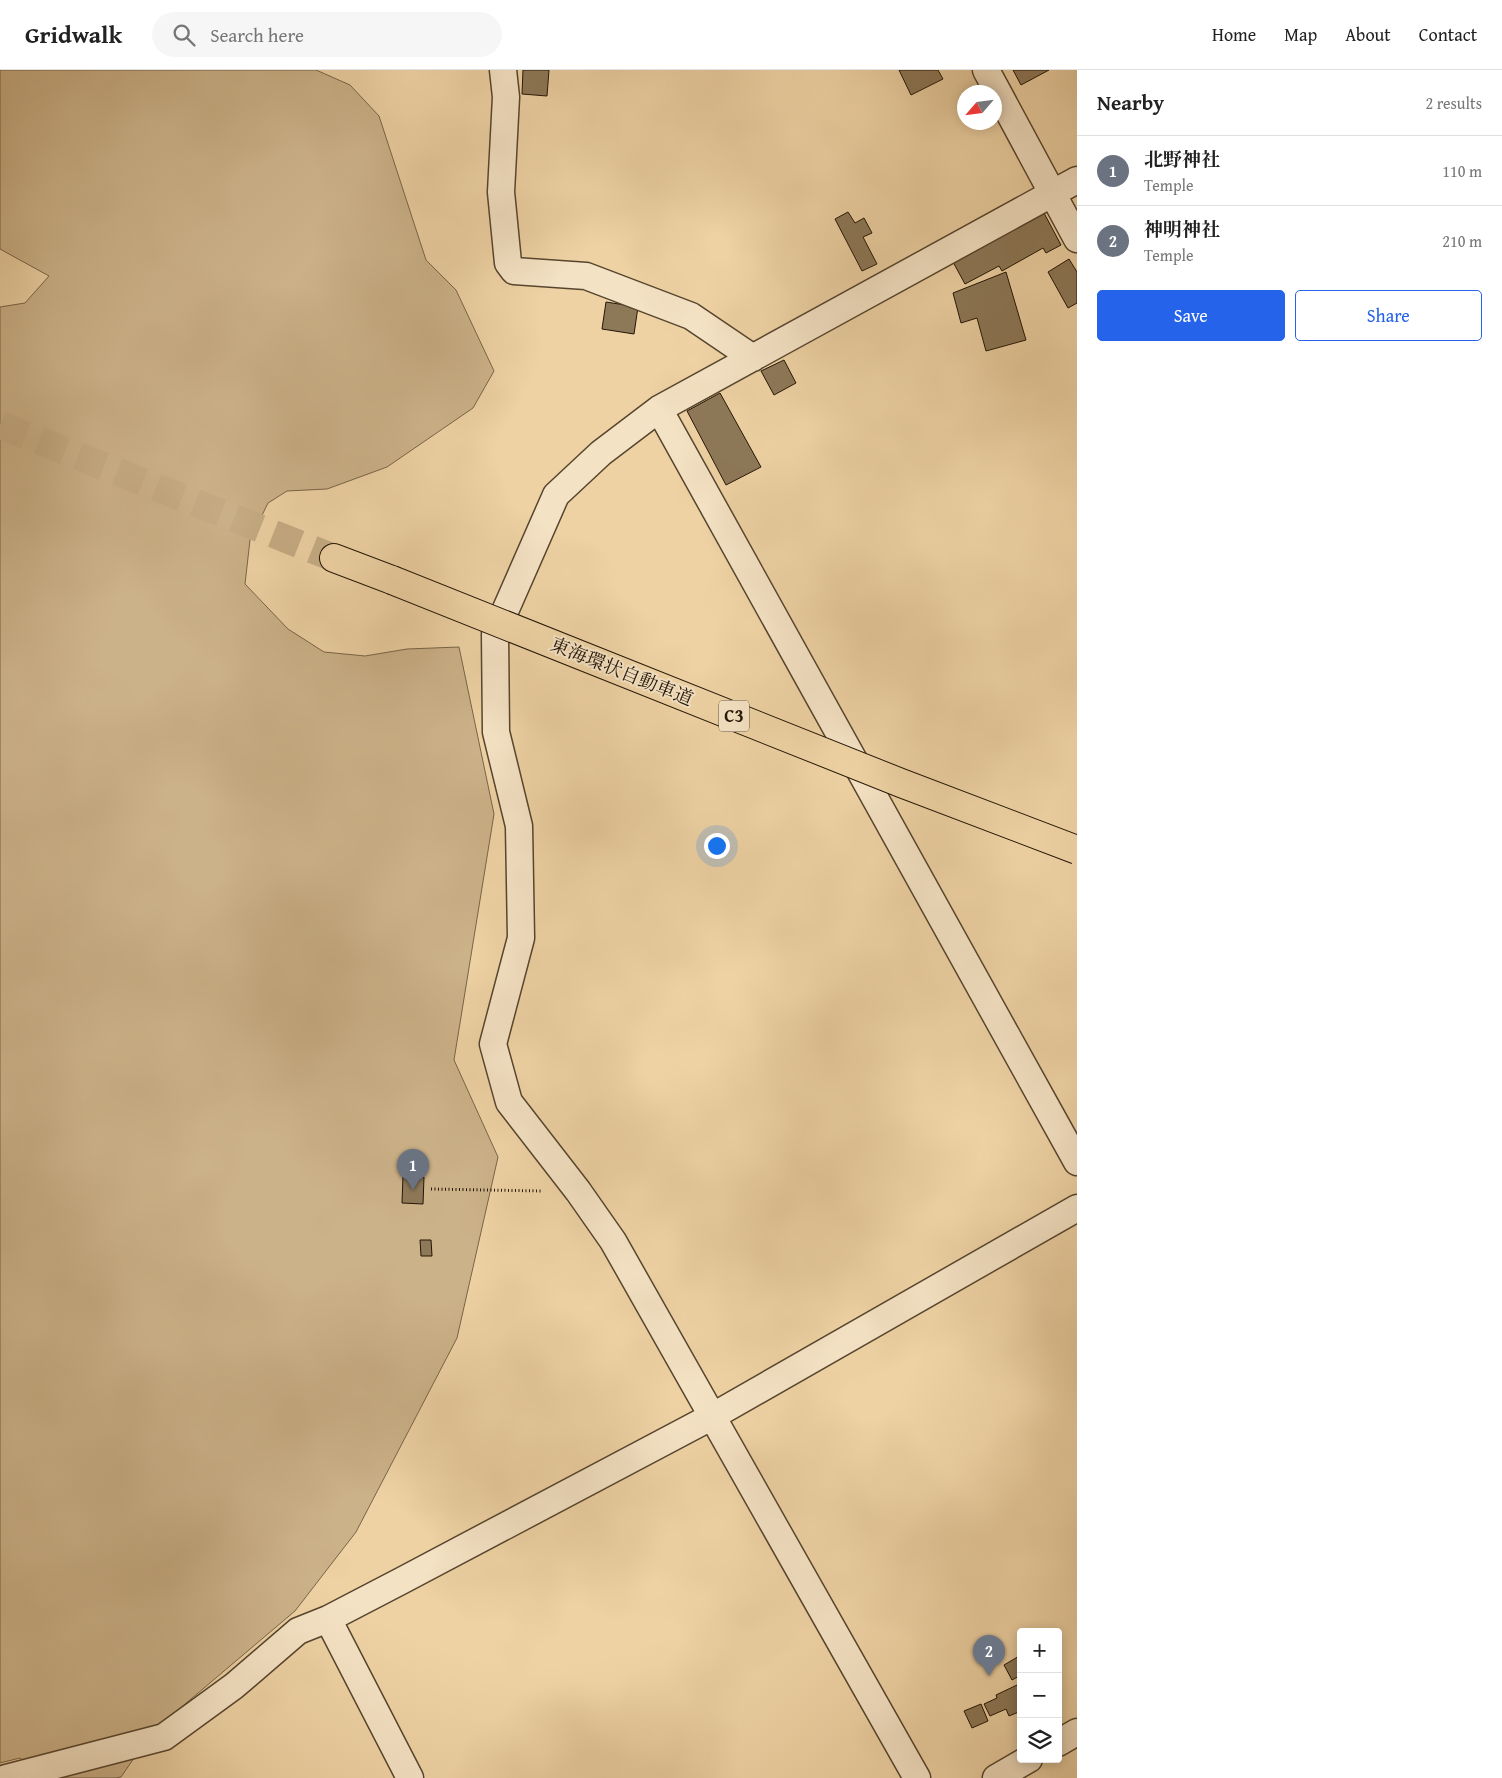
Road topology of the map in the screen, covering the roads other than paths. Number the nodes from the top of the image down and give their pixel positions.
1 (503, 70) edge
2 (986, 70) edge
3 (1077, 180) edge
4 (1052, 194) junction
5 (1077, 239) edge
6 (753, 358) junction
7 (659, 409) junction
8 (334, 558) tunnel mouth
9 (1077, 850) edge
10 (1077, 1162) edge
11 (1077, 1208) edge
12 (713, 1416) junction
13 (328, 1619) junction
14 (1077, 1732) edge
15 (1062, 1741) edge
16 (1022, 1763) edge
17 (6, 1778) edge
18 (410, 1778) edge
19 (917, 1778) edge
20 (996, 1778) edge

1 - 6 street
2 - 4 street
3 - 4 street
4 - 5 street
4 - 6 street
6 - 7 street
7 - 10 street
7 - 12 street
8 - 9 highway, 東海環状自動車道 / C3, bridge
11 - 12 street
12 - 13 street
12 - 19 street
13 - 17 street
13 - 18 street
14 - 15 street
16 - 20 street

